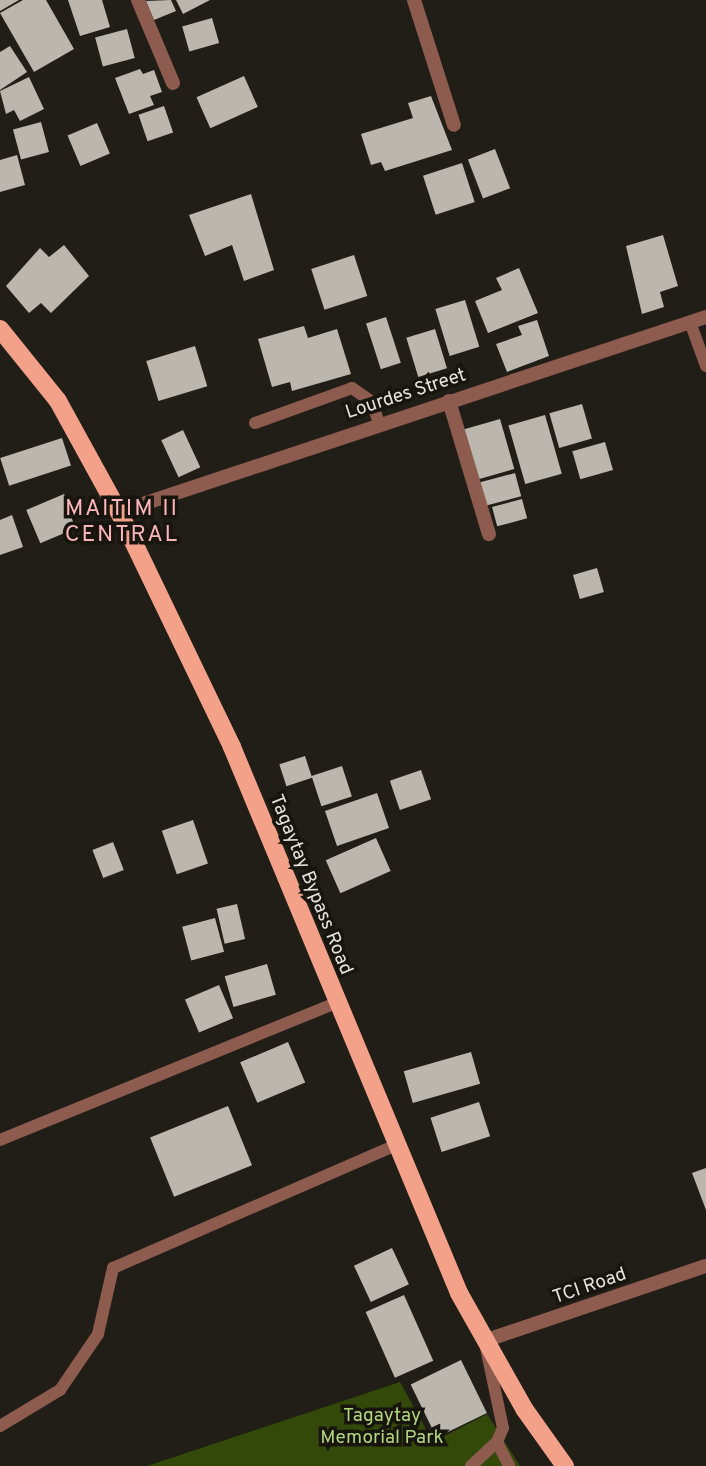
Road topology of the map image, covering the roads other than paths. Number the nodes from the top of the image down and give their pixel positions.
1 (138, 0) edge
2 (414, 0) edge
3 (173, 83) dead end
4 (454, 125) dead end
5 (706, 317) edge
6 (690, 322) junction
7 (0, 329) edge
8 (706, 366) edge
9 (449, 401) junction
10 (255, 423) dead end
11 (379, 424) junction
12 (119, 512) junction
13 (489, 534) dead end
14 (335, 1003) junction
15 (0, 1140) edge
16 (393, 1146) junction
17 (706, 1266) edge
18 (484, 1341) junction
19 (0, 1426) edge
20 (497, 1442) junction
21 (471, 1466) edge
22 (509, 1466) edge
23 (565, 1466) edge

1 - 3 street
2 - 4 street
5 - 6 street, Lourdes Street
6 - 8 lane
6 - 9 street, Lourdes Street
7 - 12 main road, Tagaytay Bypass Road
9 - 11 street, Lourdes Street
9 - 13 street
10 - 11 lane
11 - 12 street, Lourdes Street
12 - 14 main road, Tagaytay Bypass Road
14 - 15 lane
14 - 16 main road, Tagaytay Bypass Road
16 - 18 main road, Tagaytay Bypass Road
16 - 19 lane
17 - 18 street, TCI Road
18 - 20 lane
18 - 23 main road, Tagaytay Bypass Road
20 - 21 lane
20 - 22 lane

